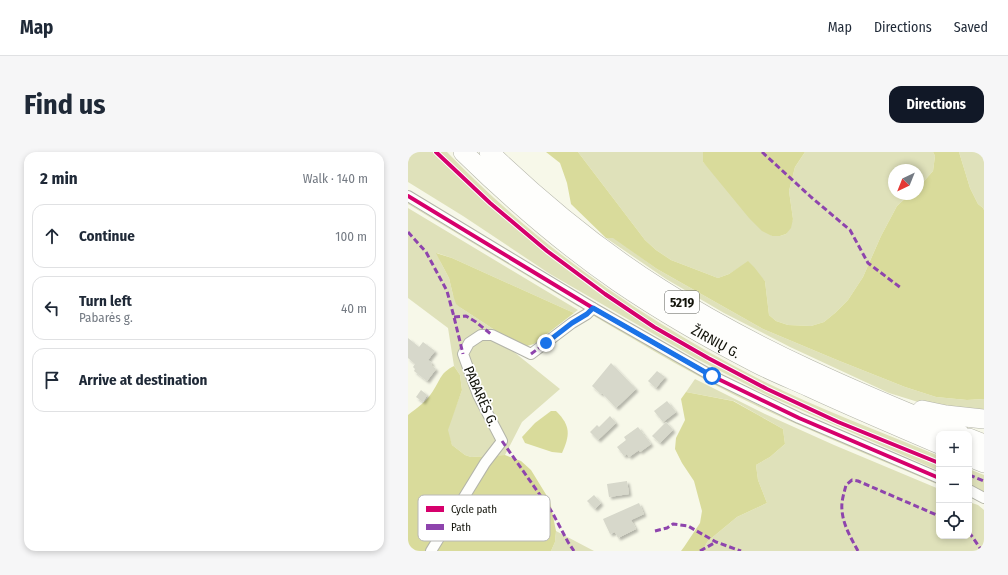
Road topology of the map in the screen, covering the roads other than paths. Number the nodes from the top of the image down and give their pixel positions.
1 (463, 152) edge
2 (489, 152) edge
3 (506, 152) edge
4 (408, 196) edge
5 (584, 235) junction
6 (593, 308) junction
7 (886, 404) junction
8 (984, 419) edge
9 (953, 431) edge
10 (972, 439) edge
11 (936, 443) edge
12 (984, 444) edge
13 (972, 458) edge
14 (984, 463) edge
15 (936, 477) edge
16 (972, 492) edge
17 (465, 495) edge
18 (984, 498) edge
19 (437, 541) edge
20 (431, 551) edge

1 - 11 highway, ŽIRNIŲ G. / 5219
2 - 5 highway, ŽIRNIŲ G. / 5219
3 - 5 highway, 5219
4 - 6 street
5 - 7 highway, ŽIRNIŲ G. / 5219
6 - 15 street
6 - 17 street, PABARĖS G.
7 - 8 highway
7 - 9 highway, ŽIRNIŲ G. / 5219
10 - 12 highway
13 - 14 highway
16 - 18 street
19 - 20 street, PABARĖS G.

